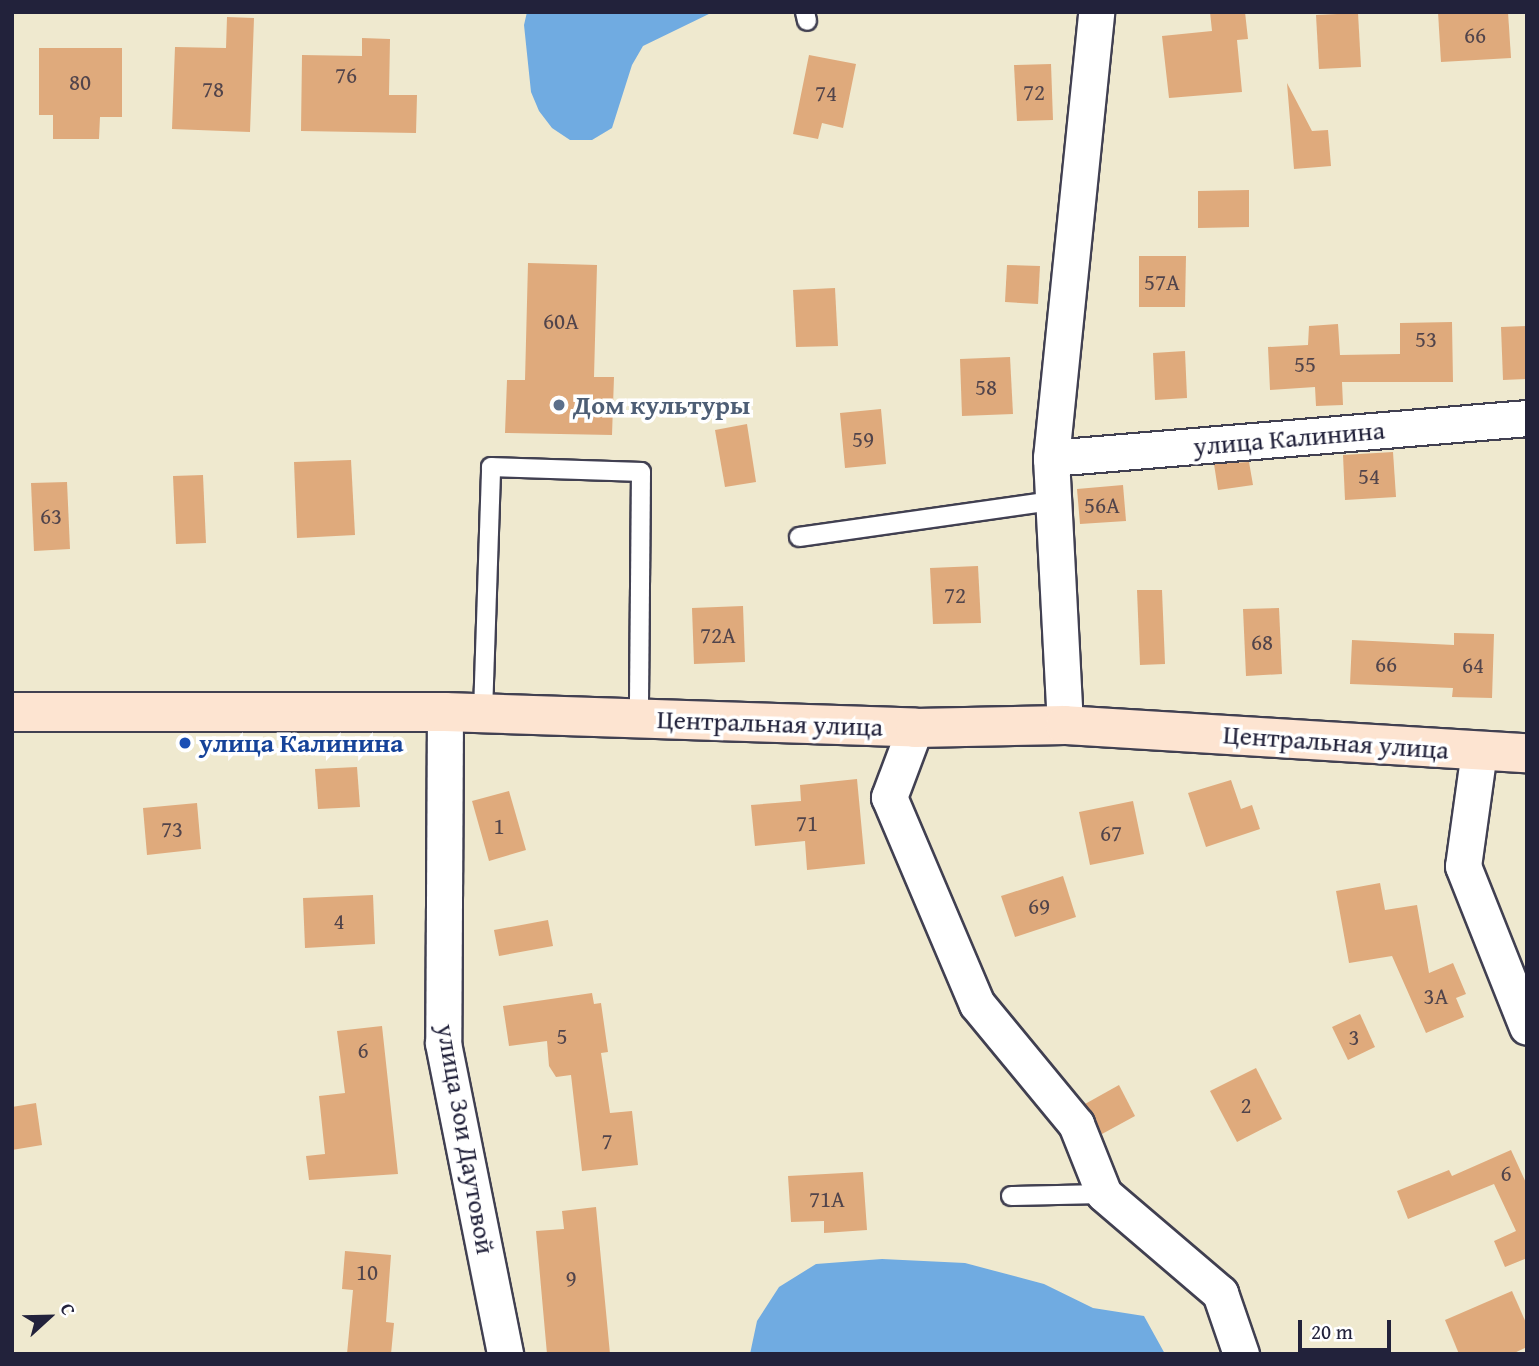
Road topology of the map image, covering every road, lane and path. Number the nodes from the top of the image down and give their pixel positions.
1 (1096, 12) edge
2 (1527, 418) edge
3 (1051, 458) junction
4 (1052, 501) junction
5 (799, 537) dead end
6 (12, 712) edge
7 (445, 712) junction
8 (483, 713) junction
9 (639, 718) junction
10 (1065, 725) junction
11 (915, 727) junction
12 (1479, 751) junction
13 (1527, 753) edge
14 (1527, 1027) edge
15 (1104, 1194) junction
16 (1012, 1196) dead end
17 (505, 1354) edge
18 (1241, 1354) edge

1 - 3 street
2 - 3 street, улица Калинина
3 - 4 street
4 - 5 lane
4 - 10 street
6 - 7 street, Центральная улица
7 - 8 street, Центральная улица
7 - 17 street, улица Зои Даутовой
8 - 9 street, Центральная улица
8 - 9 lane
9 - 11 street, Центральная улица
10 - 11 street, Центральная улица
10 - 12 street, Центральная улица
11 - 15 street
12 - 13 street, Центральная улица
12 - 14 street
15 - 16 lane
15 - 18 street

